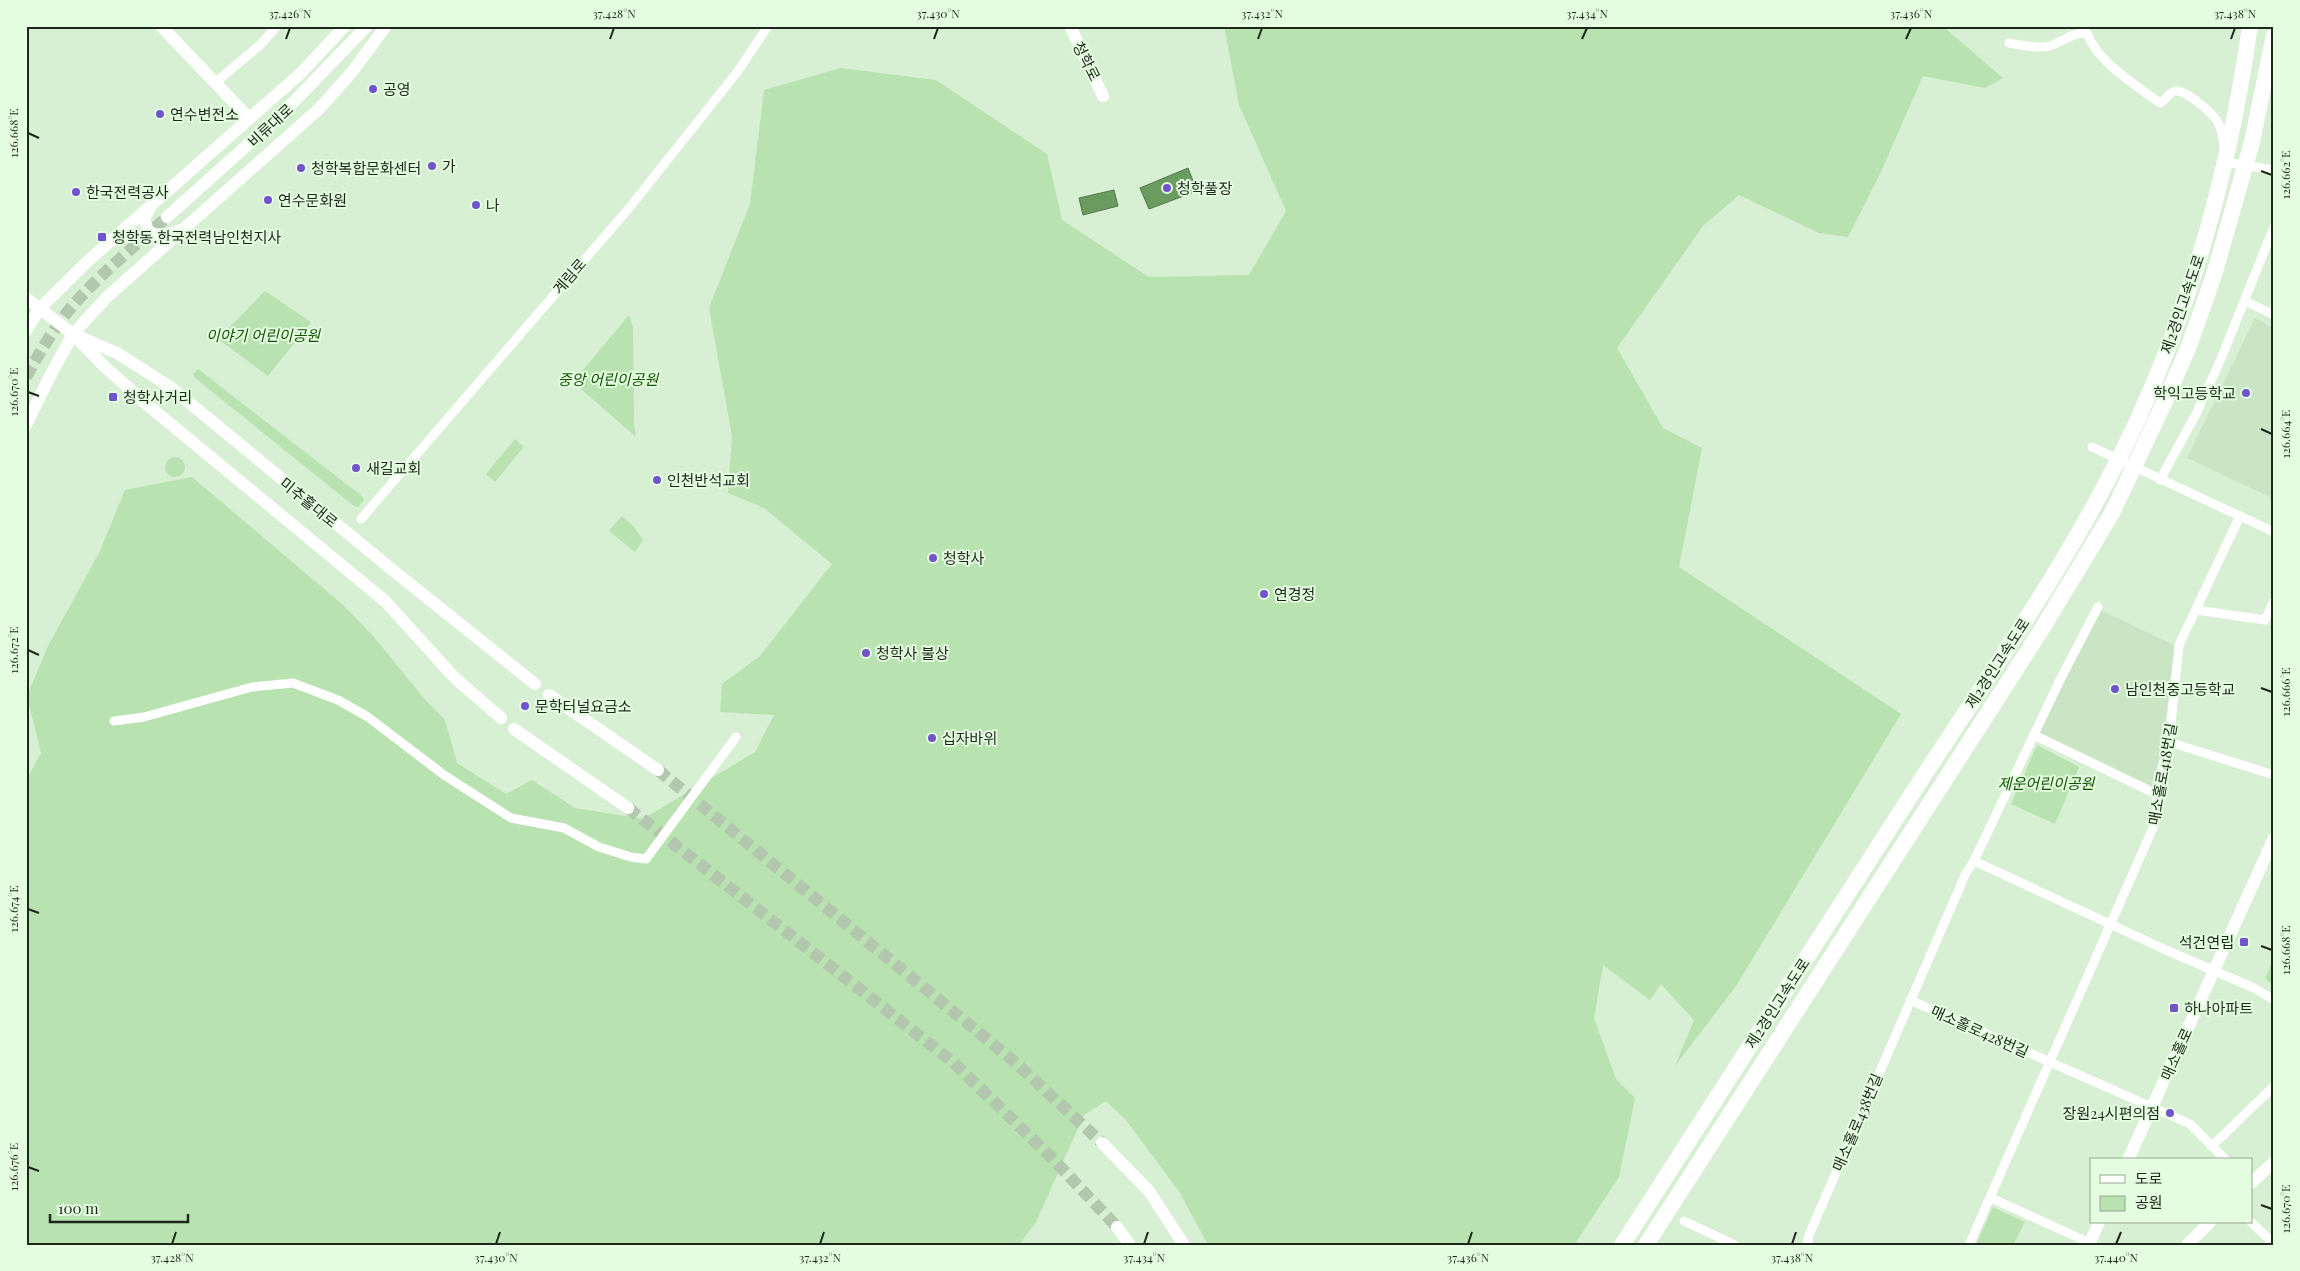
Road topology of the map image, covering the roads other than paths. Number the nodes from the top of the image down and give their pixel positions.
1 (161, 26) edge
2 (277, 26) edge
3 (345, 26) edge
4 (367, 26) edge
5 (386, 26) edge
6 (768, 26) edge
7 (1070, 26) edge
8 (2250, 26) edge
9 (2274, 35) edge
10 (2009, 43) dead end
11 (215, 83) junction
12 (1103, 96) dead end
13 (249, 118) junction
14 (2274, 170) edge
15 (152, 206) junction
16 (167, 217) tunnel mouth
17 (2274, 227) edge
18 (187, 228) junction
19 (26, 298) edge
20 (2245, 301) junction
21 (40, 308) junction
22 (2274, 315) edge
23 (26, 331) edge
24 (73, 334) junction
25 (26, 402) edge
26 (28, 422) edge
27 (2092, 447) dead end
28 (2160, 480) junction
29 (2240, 516) junction
30 (361, 519) dead end
31 (2274, 532) edge
32 (2274, 601) edge
33 (2098, 607) dead end
34 (2196, 610) junction
35 (535, 684) dead end
36 (549, 695) dead end
37 (501, 718) dead end
38 (114, 720) dead end
39 (514, 729) dead end
40 (2034, 735) junction
41 (736, 737) dead end
42 (2169, 742) junction
43 (658, 770) tunnel mouth
44 (2274, 775) edge
45 (2156, 794) junction
46 (628, 808) tunnel mouth
47 (2274, 838) edge
48 (1974, 861) junction
49 (2111, 924) junction
50 (2213, 971) junction
51 (1910, 1000) junction
52 (2274, 1000) edge
53 (2050, 1062) junction
54 (2274, 1086) edge
55 (2151, 1108) junction
56 (1102, 1143) tunnel mouth
57 (2212, 1146) junction
58 (2129, 1158) edge
59 (2224, 1158) edge
60 (2274, 1162) edge
61 (2252, 1182) edge
62 (1991, 1198) junction
63 (1684, 1221) dead end
64 (2252, 1223) edge
65 (2098, 1224) edge
66 (2208, 1224) edge
67 (1116, 1227) tunnel mouth
68 (2090, 1244) edge
69 (2274, 1244) edge
70 (1130, 1245) edge
71 (1184, 1245) edge
72 (1622, 1245) edge
73 (1646, 1245) edge
74 (1735, 1245) edge
75 (1807, 1245) edge
76 (1969, 1245) edge
77 (2186, 1245) edge

1 - 11 main road
2 - 11 street
3 - 13 main road
4 - 16 main road, 비류대로
5 - 18 main road
6 - 30 street, 계림로
7 - 12 main road, 청학로
8 - 72 highway, 제2경인고속도로
9 - 73 highway, 제2경인고속도로
10 - 14 street
11 - 13 main road
13 - 15 main road
15 - 18 main road
15 - 21 main road
17 - 20 street
18 - 24 main road
19 - 21 main road, 미추홀대로
20 - 22 street
20 - 28 street
21 - 23 main road
21 - 24 main road, 미추홀대로
24 - 26 main road
24 - 35 main road, 미추홀대로
24 - 37 main road, 미추홀대로
25 - 26 main road
27 - 28 street
28 - 29 street
29 - 31 street
29 - 34 street, 매소홀로418번길
32 - 34 street
33 - 40 street, 매소홀로438번길
34 - 42 street, 매소홀로418번길
36 - 43 main road
38 - 41 street
39 - 46 main road
40 - 45 street
40 - 48 street, 매소홀로438번길
42 - 44 street
42 - 45 street, 매소홀로418번길
45 - 49 street, 매소홀로418번길
47 - 50 main road, 매소홀로
48 - 49 street
48 - 51 street, 매소홀로438번길
49 - 50 street
49 - 53 street, 매소홀로418번길
50 - 52 street
50 - 55 main road, 매소홀로
51 - 53 street, 매소홀로428번길
51 - 75 street, 매소홀로438번길
53 - 55 street, 매소홀로428번길
53 - 62 street
54 - 57 street
55 - 57 street, 매소홀로428번길
55 - 58 main road, 매소홀로
56 - 71 main road
57 - 59 street, 매소홀로428번길
60 - 61 main road
62 - 68 street
62 - 76 street
63 - 74 street
64 - 69 street
65 - 68 main road
66 - 77 main road
67 - 70 main road

